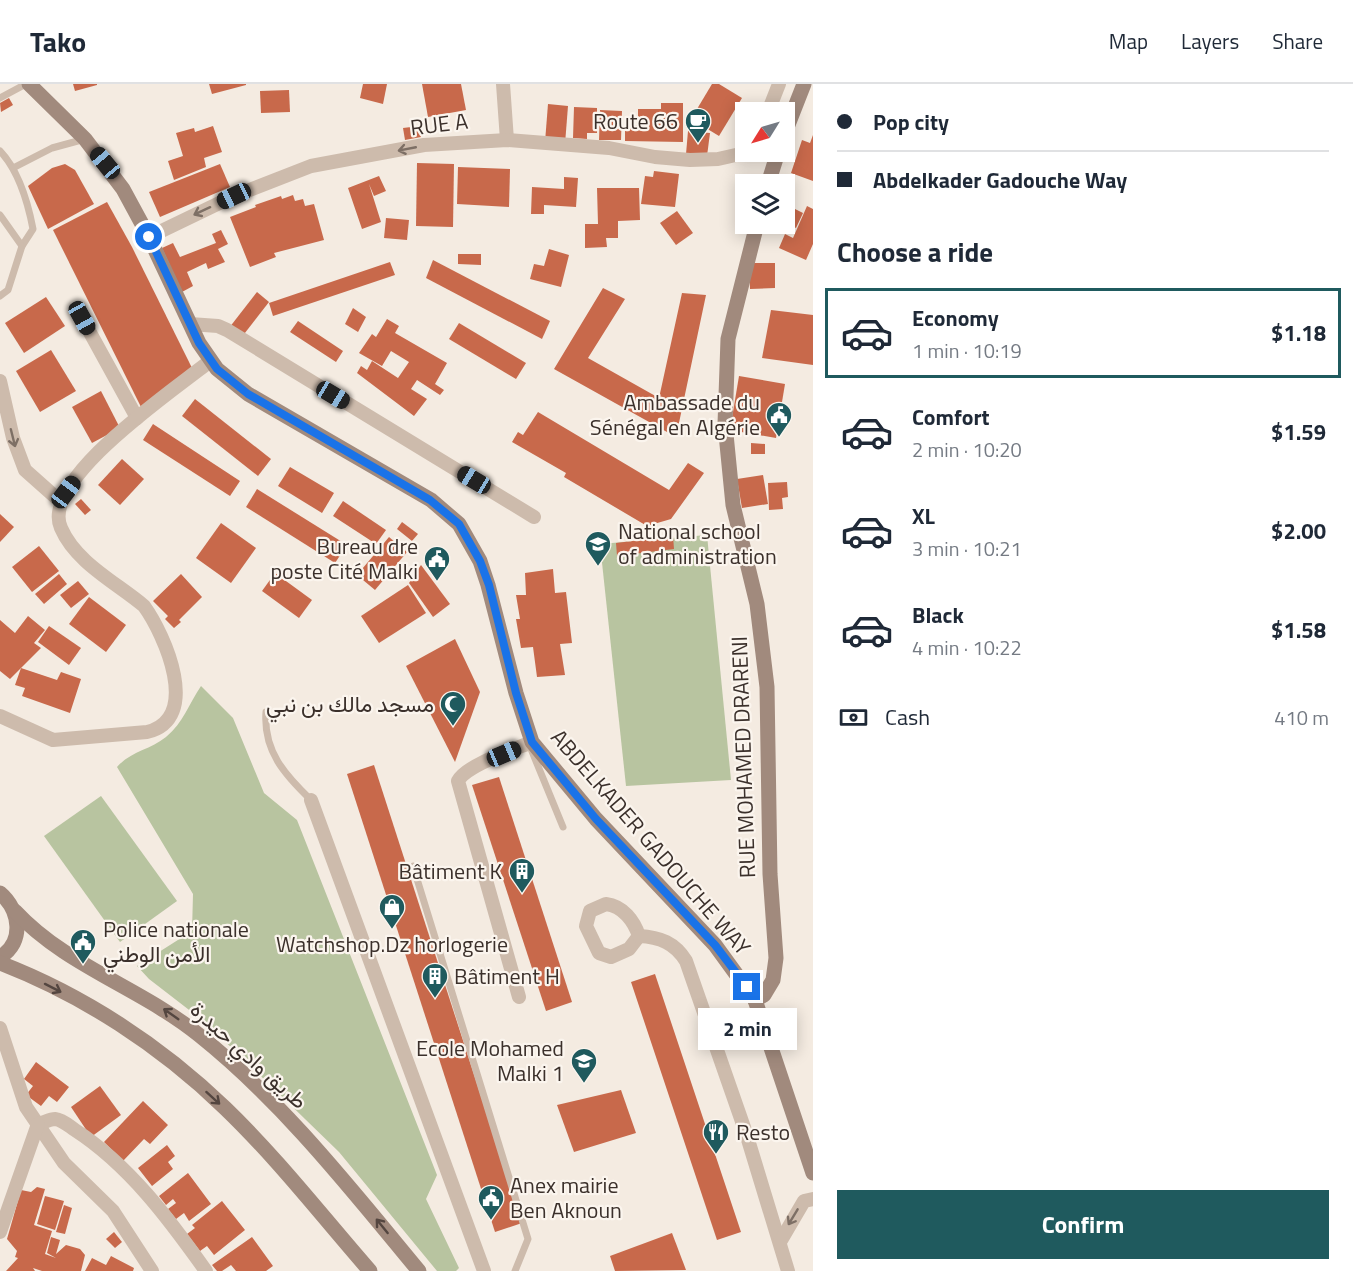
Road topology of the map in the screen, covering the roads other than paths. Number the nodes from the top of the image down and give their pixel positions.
1 (27, 84) edge
2 (502, 84) edge
3 (779, 84) edge
4 (804, 84) edge
5 (0, 98) edge
6 (772, 102) edge
7 (795, 107) edge
8 (85, 139) junction
9 (507, 140) junction
10 (0, 151) edge
11 (735, 155) edge
12 (13, 168) junction
13 (0, 215) edge
14 (754, 234) edge
15 (149, 237) junction
16 (22, 246) junction
17 (0, 296) edge
18 (82, 318) dead end
19 (189, 324) junction
20 (210, 361) junction
21 (0, 381) edge
22 (137, 418) junction
23 (61, 502) junction
24 (534, 517) dead end
25 (266, 712) dead end
26 (0, 716) edge
27 (530, 743) junction
28 (311, 800) joint
29 (563, 827) dead end
30 (413, 866) dead end
31 (0, 893) edge
32 (15, 911) junction
33 (639, 936) dead end
34 (0, 957) edge
35 (0, 963) edge
36 (519, 997) dead end
37 (755, 1000) junction
38 (0, 1028) edge
39 (38, 1124) junction
40 (813, 1173) edge
41 (813, 1199) edge
42 (0, 1232) edge
43 (780, 1242) junction
44 (152, 1271) edge
45 (206, 1271) edge
46 (370, 1271) edge
47 (419, 1271) edge
48 (484, 1271) edge
49 (514, 1271) edge
50 (788, 1271) edge

1 - 5 lane
1 - 8 street, ABDELKADER GADOUCHE WAY
2 - 9 street
3 - 6 street
4 - 7 street
8 - 12 lane
8 - 15 street, ABDELKADER GADOUCHE WAY
9 - 11 street, RUE A
9 -> 15 street, RUE A
10 - 12 lane
12 - 16 lane
13 - 16 lane
14 - 37 street, RUE MOHAMED DRARENI
15 - 19 street, ABDELKADER GADOUCHE WAY
16 - 17 lane
18 - 22 street
19 - 20 street, ABDELKADER GADOUCHE WAY
19 - 24 street
20 - 22 street
20 - 27 street, ABDELKADER GADOUCHE WAY
21 -> 23 street
22 - 23 street
23 - 26 street
25 - 28 lane
27 - 29 lane
27 - 36 street
27 - 37 street, ABDELKADER GADOUCHE WAY
28 - 48 street
30 - 49 lane
31 - 32 street, طريق وادي حيدرة
32 - 34 street
47 -> 32 street, طريق وادي حيدرة
33 - 43 street
35 -> 46 street
37 - 40 street, ABDELKADER GADOUCHE WAY
38 - 39 street
39 - 42 street
39 - 44 street
39 - 45 street
41 -> 43 street
43 - 50 street

